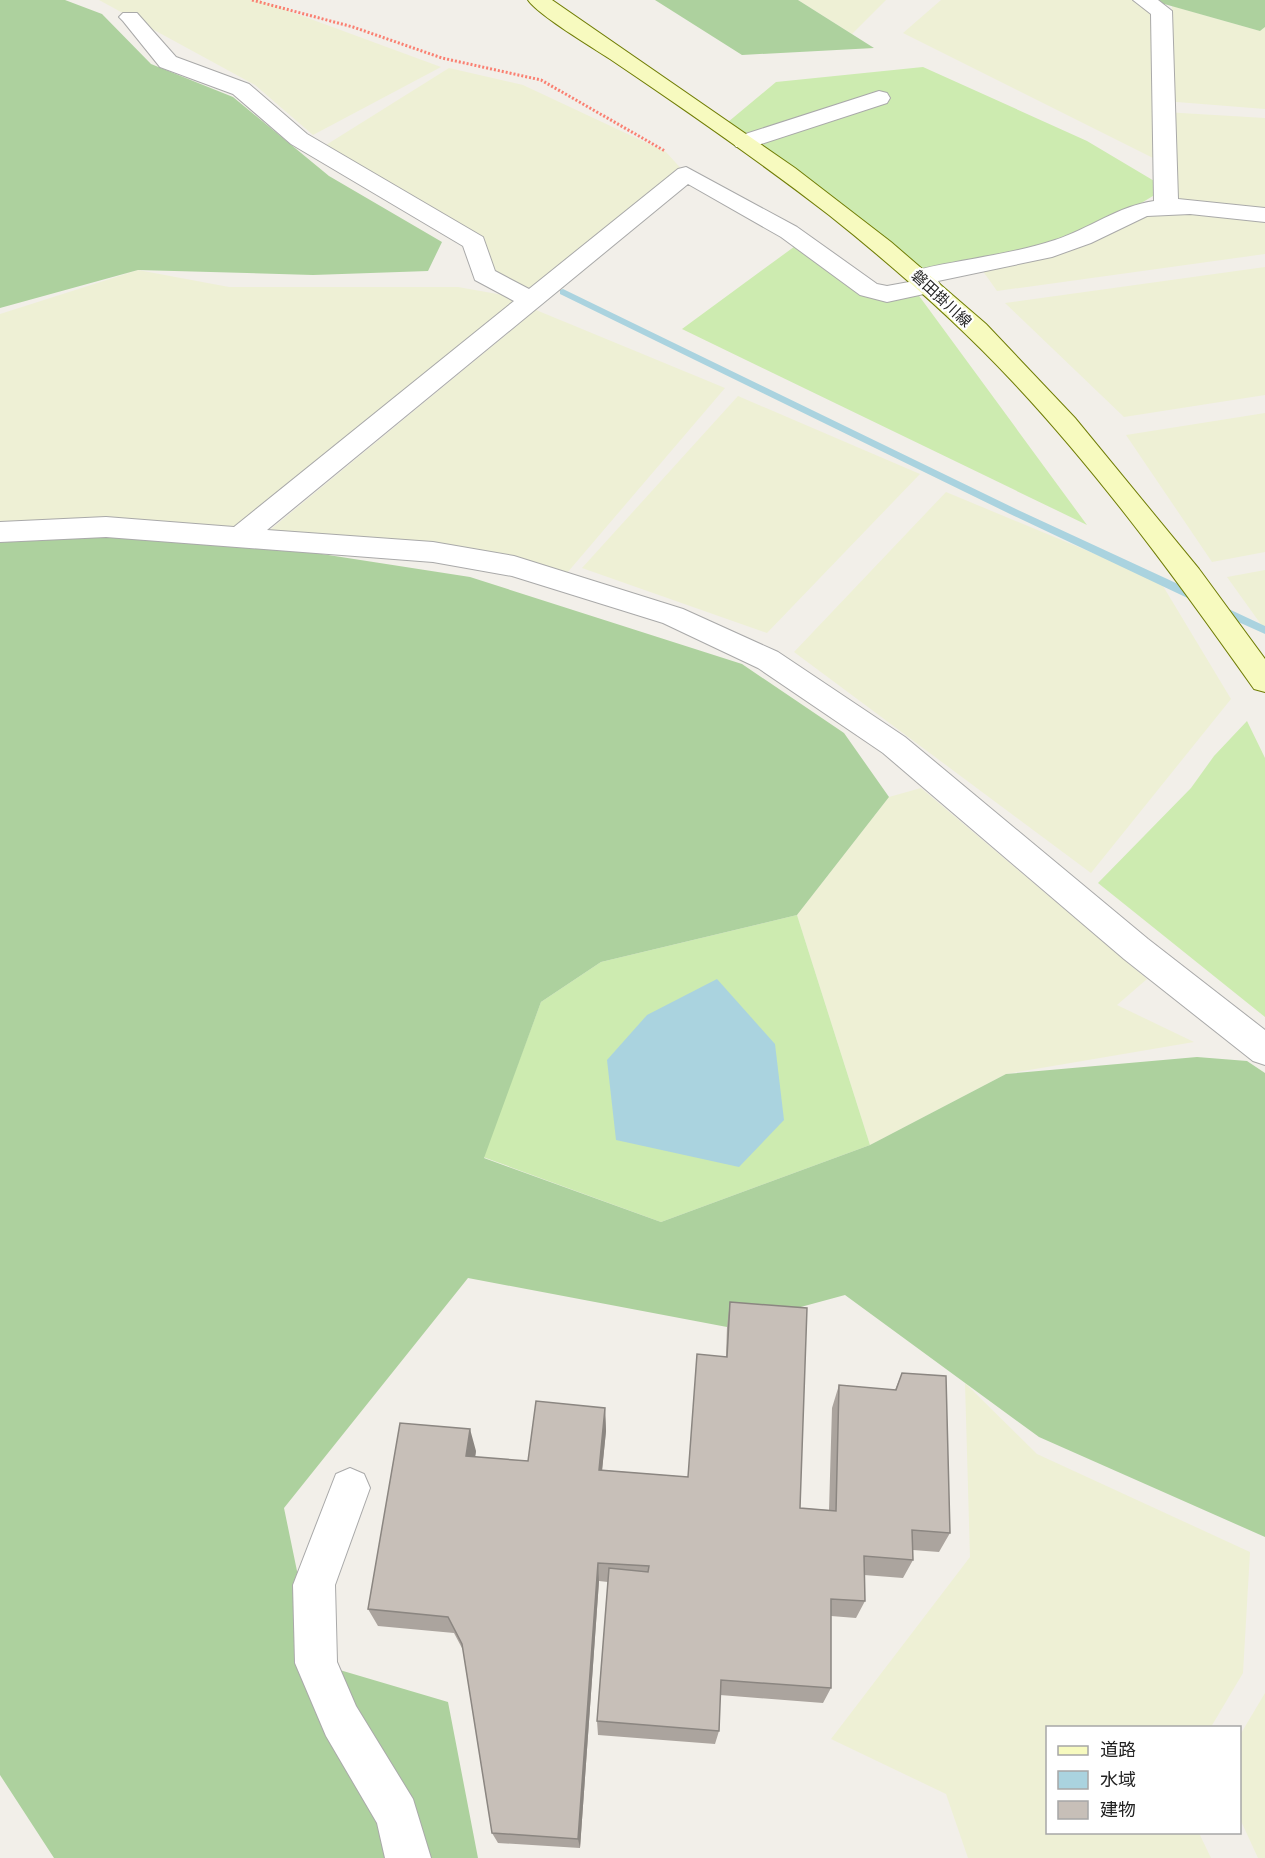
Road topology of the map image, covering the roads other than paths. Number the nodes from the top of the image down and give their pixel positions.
1 (538, 0) edge
2 (1143, 0) edge
3 (130, 18) dead end
4 (879, 98) dead end
5 (744, 142) junction
6 (1166, 206) junction
7 (1265, 215) edge
8 (923, 282) junction
9 (531, 300) junction
10 (0, 532) edge
11 (240, 537) junction
12 (1259, 665) edge
13 (1265, 1050) edge
14 (350, 1488) dead end
15 (408, 1858) edge

1 - 5 main road, 磐田掛川線
2 - 6 street
3 - 9 street
4 - 5 street
5 - 8 main road, 磐田掛川線
6 - 7 street
6 - 8 street
8 - 9 street
8 - 12 main road, 磐田掛川線
9 - 11 street
10 - 11 street
11 - 13 street
14 - 15 street

